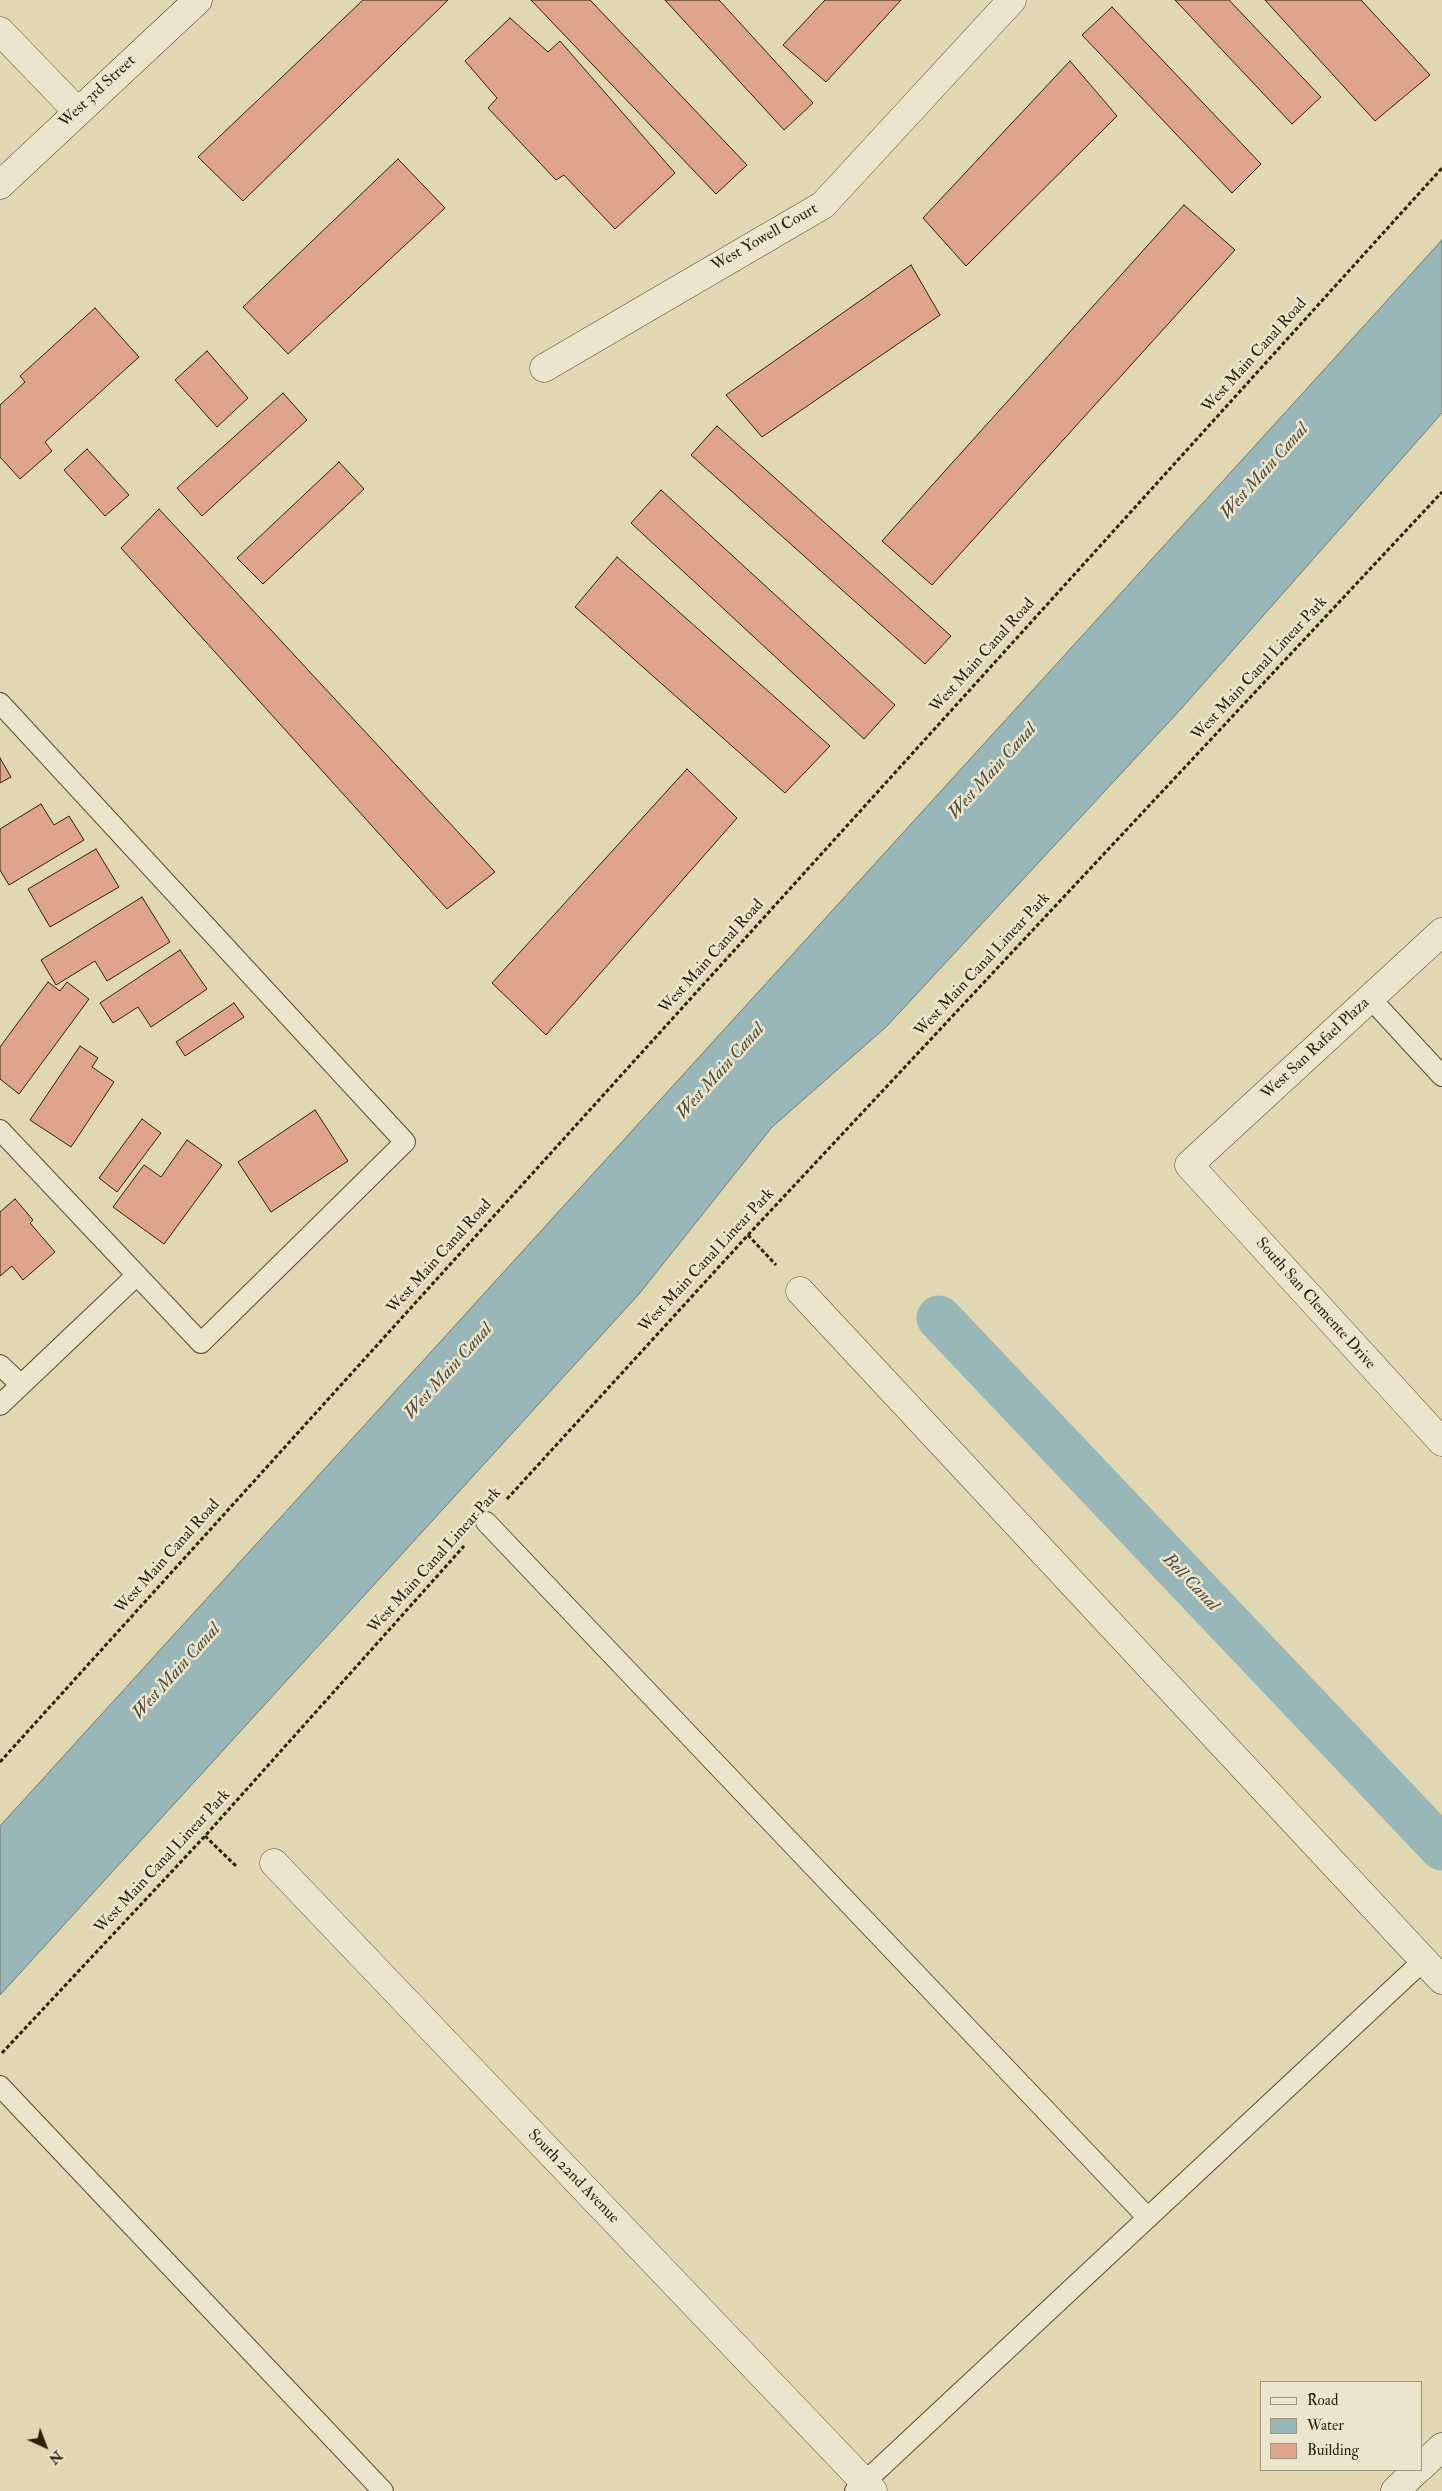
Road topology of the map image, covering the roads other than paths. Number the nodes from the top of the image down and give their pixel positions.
1 (198, 0) edge
2 (1012, 0) edge
3 (0, 31) edge
4 (77, 111) junction
5 (0, 185) edge
6 (544, 368) dead end
7 (0, 703) edge
8 (1442, 932) edge
9 (1371, 999) junction
10 (1442, 1076) edge
11 (0, 1130) edge
12 (1189, 1166) joint
13 (137, 1275) junction
14 (800, 1291) dead end
15 (0, 1365) edge
16 (21, 1385) junction
17 (0, 1404) edge
18 (1442, 1442) edge
19 (486, 1522) road end
20 (274, 1863) dead end
21 (1424, 1960) junction
22 (1442, 1980) edge
23 (0, 2086) edge
24 (1148, 2218) junction
25 (1442, 2447) edge
26 (1422, 2466) edge
27 (1416, 2471) edge
28 (864, 2488) edge
29 (382, 2491) edge
30 (1395, 2491) edge

1 - 4 street, West 3rd Street
2 - 6 street, West Yowell Court
3 - 4 street
4 - 5 street, West 3rd Street
7 - 13 lane
8 - 9 street, West San Rafael Plaza
9 - 10 lane
9 - 12 street, West San Rafael Plaza
11 - 13 lane
12 - 18 street, South San Clemente Drive
13 - 16 lane
14 - 21 street
15 - 16 lane
16 - 17 lane
19 - 24 lane
20 - 28 street, South 22nd Avenue
21 - 22 street
21 - 24 lane
23 - 29 lane
24 - 28 lane
25 - 26 street
27 - 30 street

